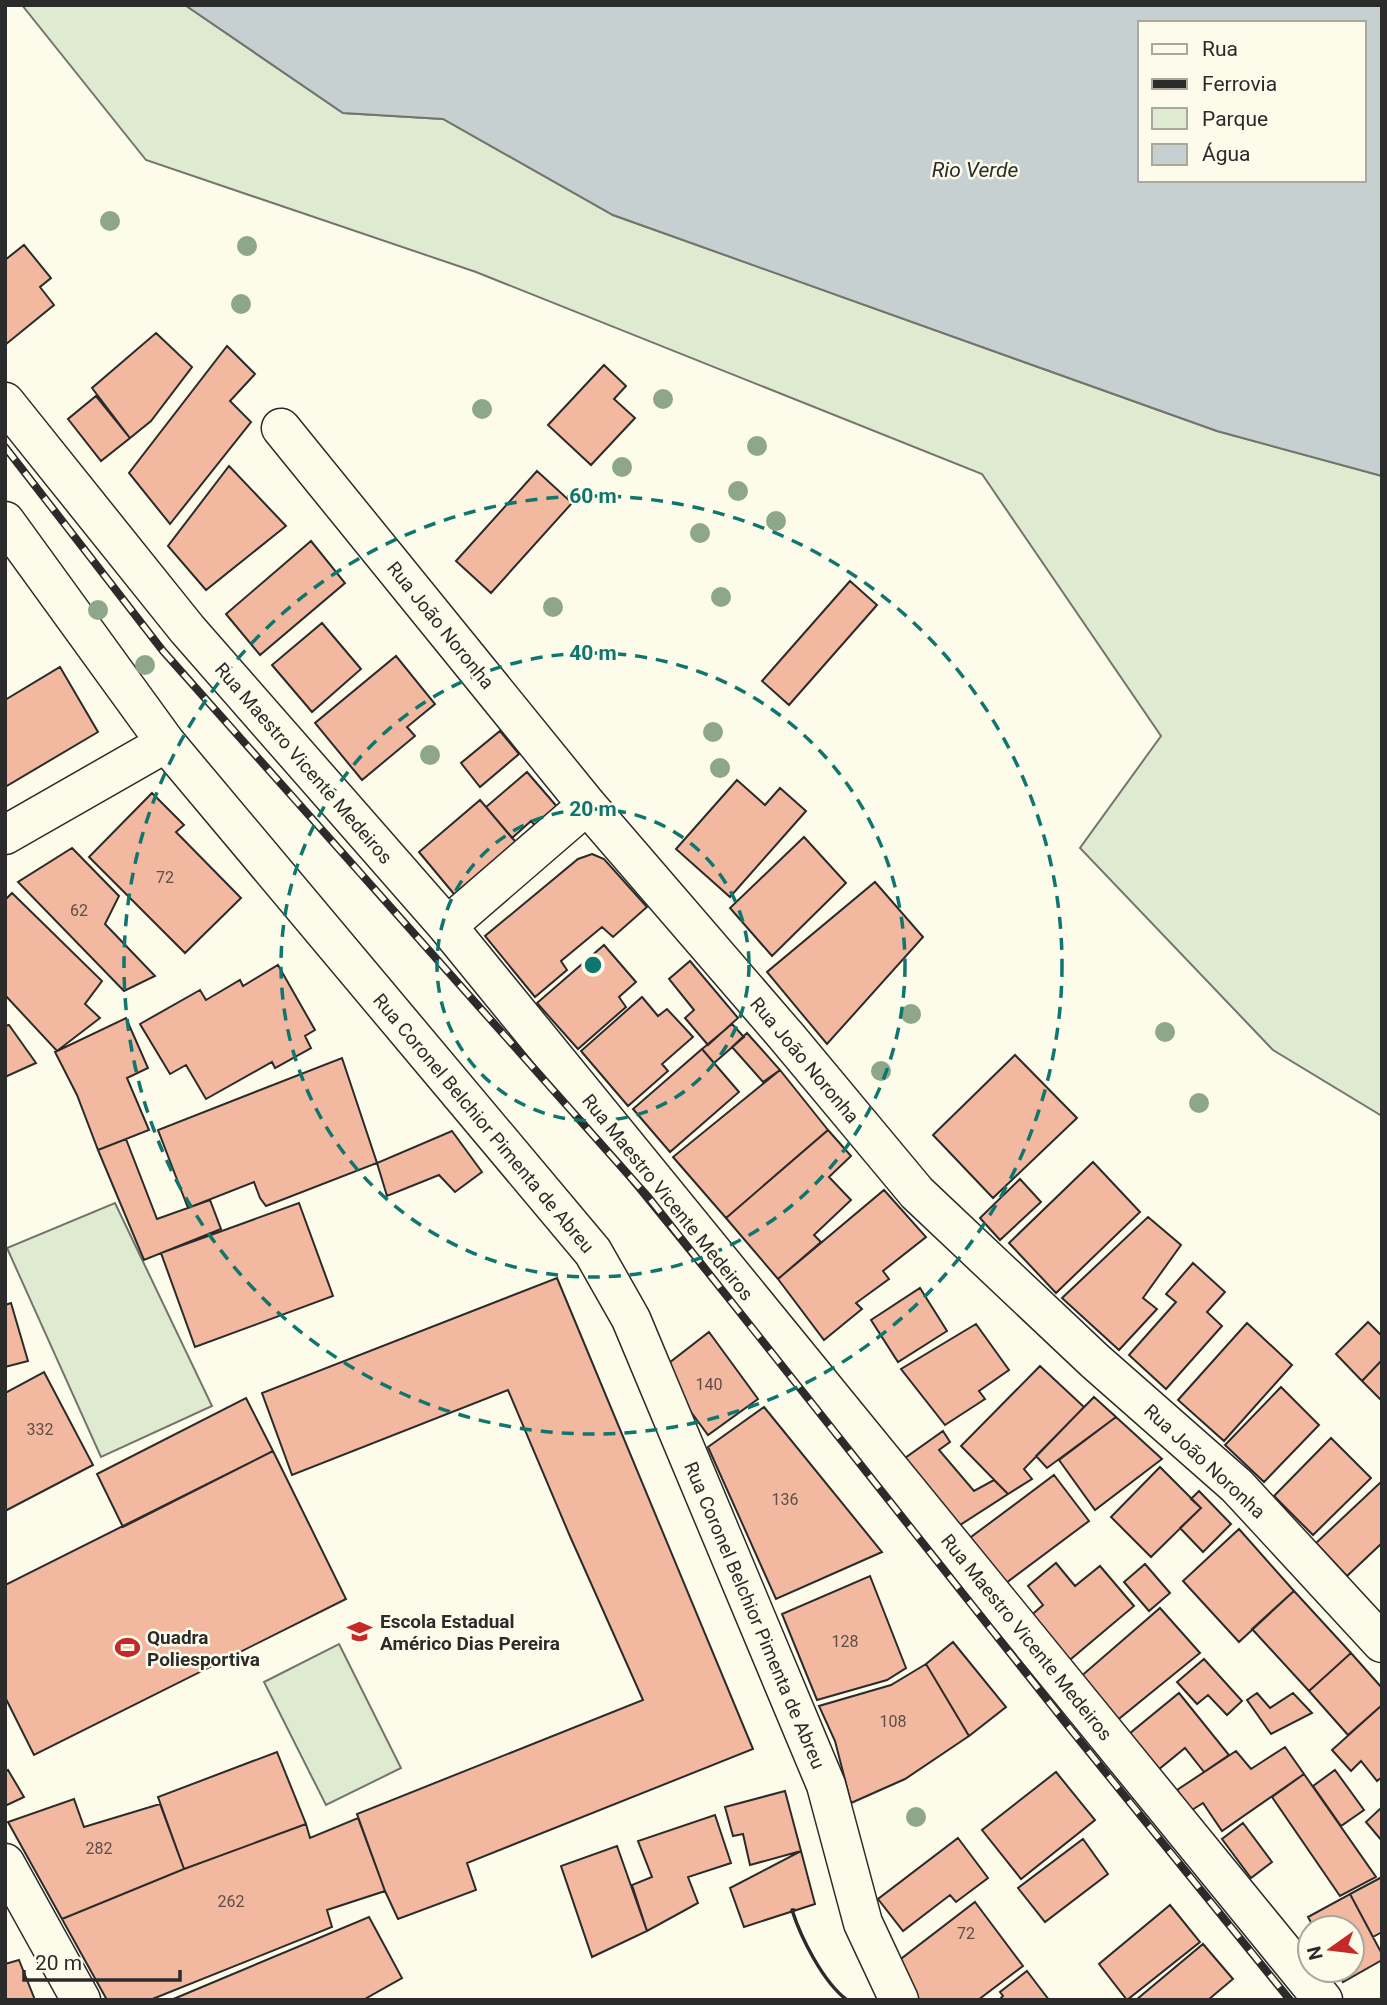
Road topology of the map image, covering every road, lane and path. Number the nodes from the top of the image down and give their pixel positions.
1 (5, 402) edge
2 (281, 428) dead end
3 (5, 521) edge
4 (166, 743) junction
5 (587, 805) junction
6 (5, 835) edge
7 (447, 926) junction
8 (1382, 1643) edge
9 (5, 1863) edge
10 (82, 2000) edge
11 (900, 2000) edge
12 (1323, 2000) edge

1 - 7 street, Rua Maestro Vicente Medeiros
2 - 5 street, Rua João Noronha
3 - 4 street, Rua Coronel Belchior Pimenta de Abreu
4 - 6 street
4 - 11 street, Rua Coronel Belchior Pimenta de Abreu
5 - 7 street
5 - 8 street, Rua João Noronha
7 - 12 street, Rua Maestro Vicente Medeiros
9 - 10 street

